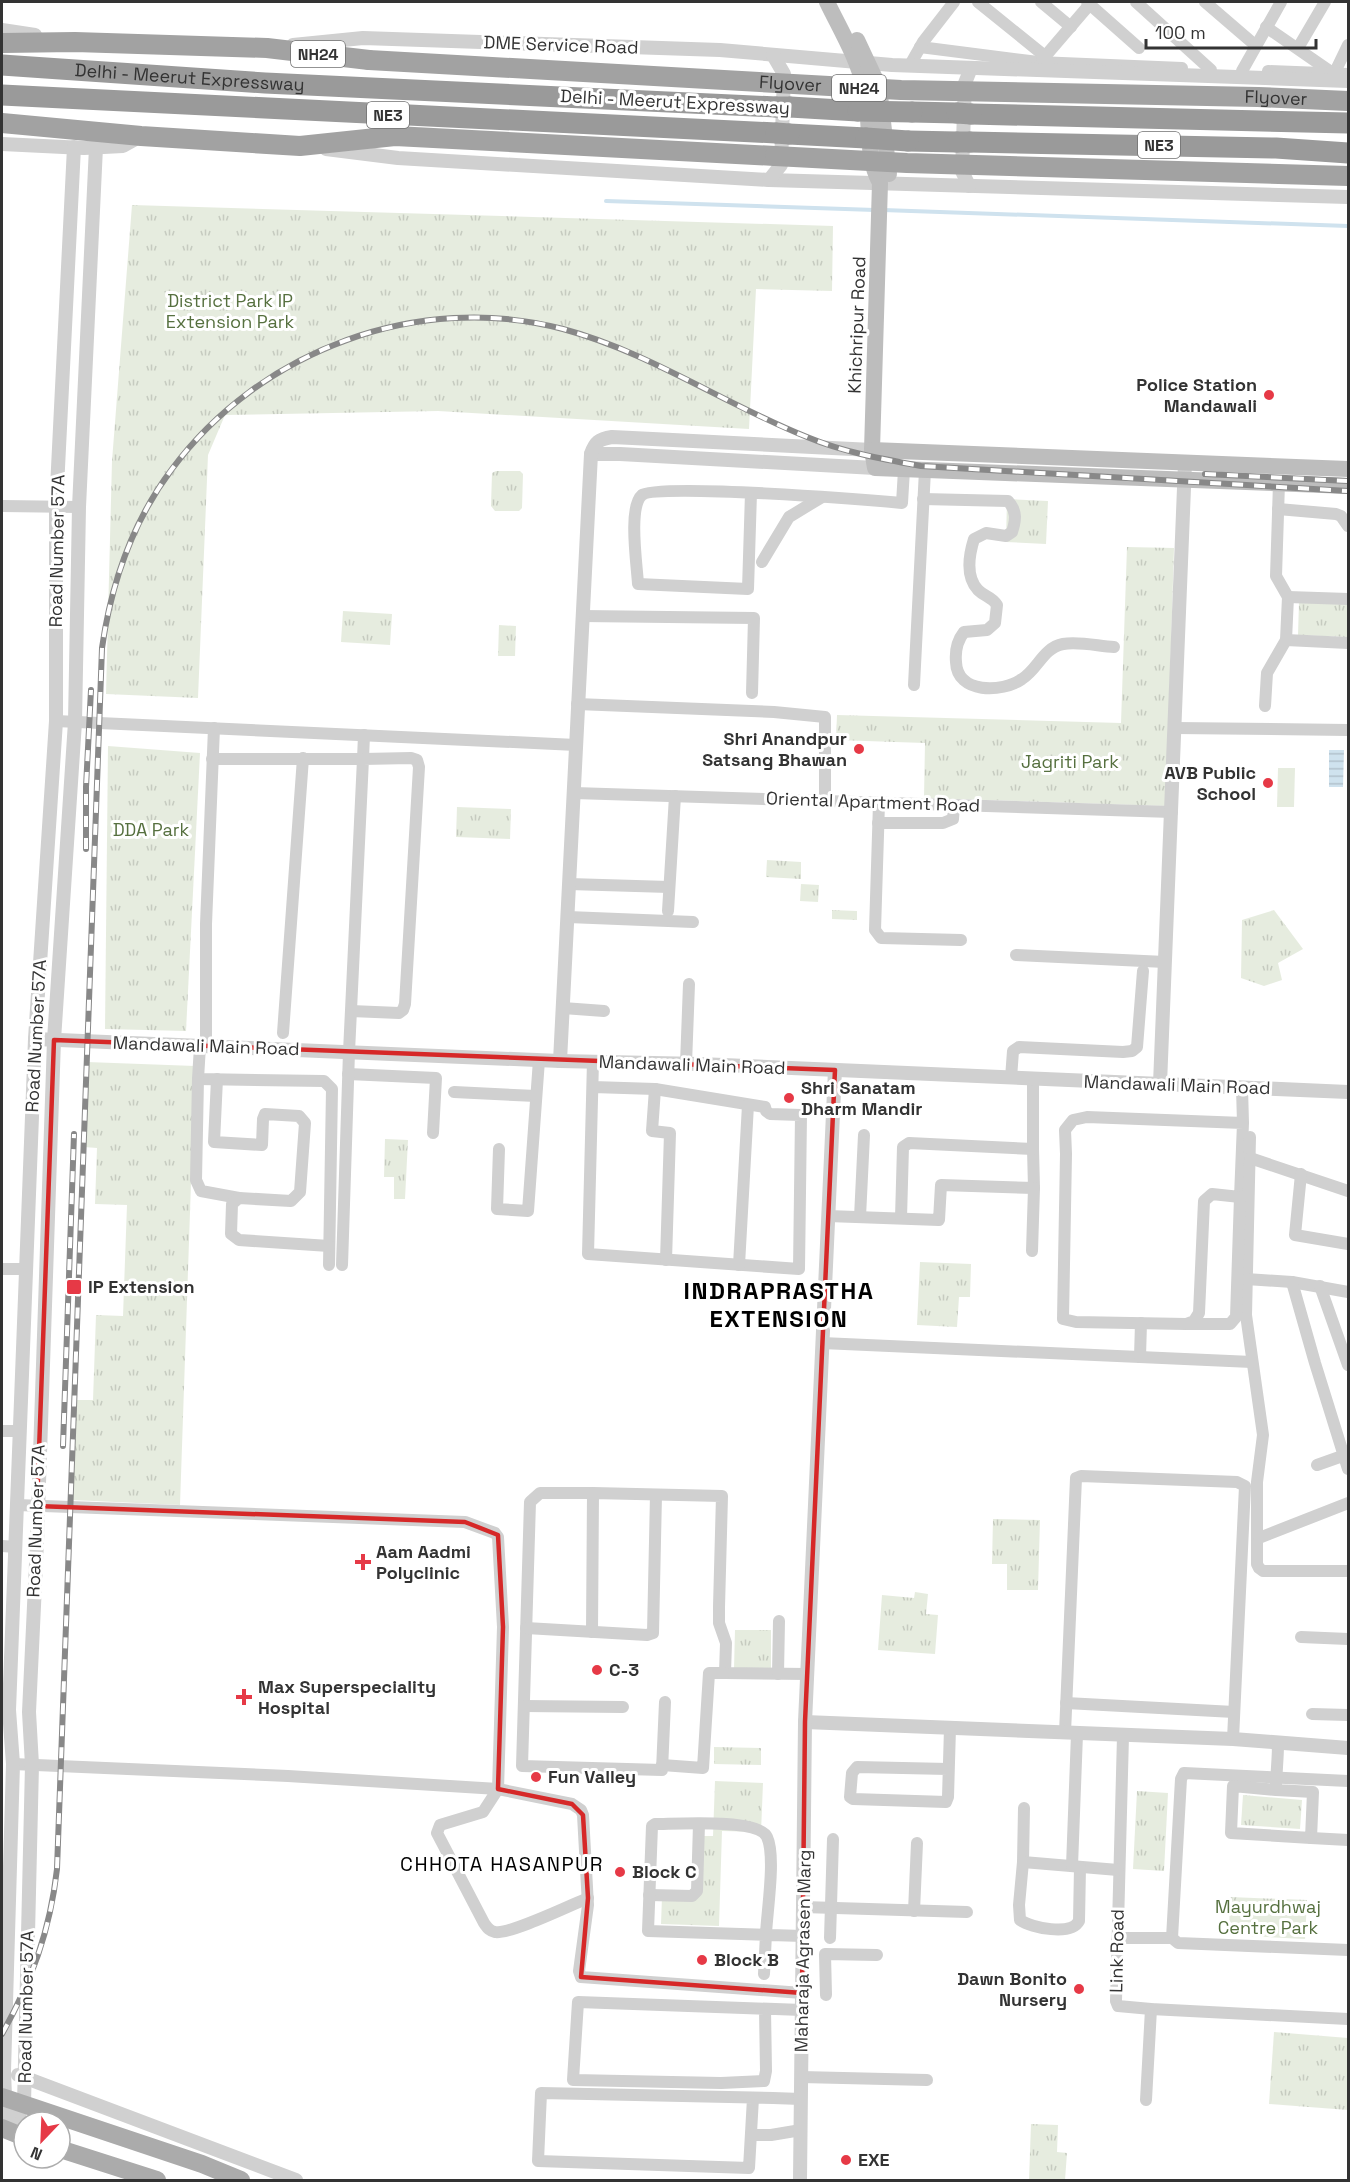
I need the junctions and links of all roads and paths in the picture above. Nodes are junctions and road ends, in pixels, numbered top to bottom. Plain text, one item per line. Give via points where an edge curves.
1 (827, 2) edge
2 (838, 2) edge
3 (954, 2) edge
4 (978, 2) edge
5 (1041, 2) edge
6 (1136, 2) edge
7 (1205, 2) edge
8 (1281, 2) edge
9 (1325, 2) edge
10 (1088, 3) edge
11 (1071, 27) junction
12 (1266, 27) junction
13 (2, 30) edge
14 (75, 42) junction
15 (2, 43) edge
16 (1255, 45) junction
17 (1348, 45) edge
18 (920, 47) junction
19 (267, 48) junction
20 (1139, 48) dead end
21 (1298, 48) junction
22 (773, 55) junction
23 (1042, 60) junction
24 (861, 63) junction
25 (2, 65) edge
26 (910, 65) junction
27 (971, 68) junction
28 (1211, 69) junction
29 (1242, 71) junction
30 (1334, 74) junction
31 (1348, 74) edge
32 (1348, 81) edge
33 (2, 95) edge
34 (1348, 101) edge
35 (2, 123) edge
36 (1348, 123) edge
37 (141, 136) junction
38 (2, 144) edge
39 (300, 146) junction
40 (74, 147) junction
41 (96, 147) junction
42 (1348, 153) edge
43 (1348, 176) edge
44 (769, 180) junction
45 (880, 183) junction
46 (969, 186) junction
47 (1348, 196) edge
48 (872, 450) junction
49 (591, 454) junction
50 (875, 468) junction
51 (904, 470) junction
52 (925, 470) junction
53 (1185, 471) junction
54 (1346, 482) edge
55 (1280, 483) junction
56 (751, 493) junction
57 (824, 496) junction
58 (923, 499) junction
59 (2, 506) edge
60 (56, 507) junction
61 (79, 507) junction
62 (1278, 508) junction
63 (1348, 526) edge
64 (762, 562) dead end
65 (1288, 597) junction
66 (1348, 598) edge
67 (582, 616) junction
68 (1286, 640) junction
69 (1348, 643) edge
70 (1114, 647) dead end
71 (914, 685) dead end
72 (752, 693) dead end
73 (577, 704) junction
74 (1265, 706) dead end
75 (56, 721) junction
76 (75, 722) junction
77 (214, 728) junction
78 (1175, 728) junction
79 (1348, 730) edge
80 (364, 735) junction
81 (576, 745) junction
82 (303, 758) junction
83 (212, 759) junction
84 (363, 759) junction
85 (574, 793) junction
86 (675, 796) junction
87 (825, 801) junction
88 (879, 803) junction
89 (954, 805) junction
90 (1172, 812) junction
91 (878, 823) junction
92 (569, 884) junction
93 (669, 888) junction
94 (668, 911) dead end
95 (568, 917) junction
96 (693, 922) dead end
97 (961, 940) dead end
98 (1016, 955) dead end
99 (1165, 962) junction
100 (1143, 971) dead end
101 (688, 984) dead end
102 (563, 1008) junction
103 (351, 1011) junction
104 (604, 1011) dead end
105 (283, 1033) dead end
106 (35, 1039) junction
107 (54, 1040) junction
108 (203, 1046) junction
109 (349, 1052) junction
110 (538, 1060) junction
111 (560, 1061) junction
112 (593, 1061) junction
113 (686, 1064) junction
114 (835, 1070) junction
115 (348, 1074) junction
116 (1011, 1078) junction
117 (198, 1079) junction
118 (217, 1079) junction
119 (1033, 1079) junction
120 (1160, 1084) junction
121 (593, 1087) junction
122 (1246, 1088) junction
123 (655, 1089) junction
124 (454, 1092) dead end
125 (1348, 1092) edge
126 (536, 1096) junction
127 (747, 1105) junction
128 (1243, 1123) junction
129 (433, 1133) dead end
130 (864, 1135) dead end
131 (499, 1149) dead end
132 (1033, 1149) junction
133 (1250, 1158) junction
134 (1301, 1174) junction
135 (1034, 1188) junction
136 (1348, 1191) edge
137 (1240, 1197) junction
138 (239, 1198) junction
139 (828, 1216) junction
140 (860, 1217) junction
141 (901, 1218) junction
142 (1348, 1244) edge
143 (329, 1246) junction
144 (1032, 1251) dead end
145 (666, 1260) junction
146 (739, 1265) junction
147 (2, 1269) edge
148 (26, 1269) junction
149 (1246, 1279) junction
150 (1292, 1282) junction
151 (1320, 1286) junction
152 (1348, 1292) edge
153 (1141, 1323) junction
154 (1186, 1324) junction
155 (822, 1343) junction
156 (1140, 1357) junction
157 (1252, 1362) junction
158 (1348, 1365) edge
159 (2, 1431) edge
160 (20, 1431) junction
161 (1346, 1455) edge
162 (1317, 1465) dead end
163 (1348, 1469) edge
164 (593, 1493) junction
165 (656, 1494) junction
166 (1348, 1503) edge
167 (17, 1505) junction
168 (37, 1506) junction
169 (1258, 1538) junction
170 (9, 1546) edge
171 (1348, 1571) edge
172 (779, 1621) dead end
173 (526, 1628) junction
174 (592, 1632) junction
175 (1301, 1637) dead end
176 (1348, 1639) edge
177 (6, 1672) edge
178 (725, 1673) junction
179 (778, 1674) junction
180 (807, 1674) junction
181 (665, 1701) dead end
182 (1066, 1702) junction
183 (524, 1706) junction
184 (623, 1707) dead end
185 (1234, 1712) junction
186 (1312, 1714) dead end
187 (1348, 1715) edge
188 (805, 1722) junction
189 (950, 1728) junction
190 (1071, 1734) junction
191 (1123, 1736) junction
192 (1233, 1739) junction
193 (1278, 1744) junction
194 (1348, 1748) edge
195 (13, 1764) junction
196 (32, 1765) junction
197 (662, 1765) junction
198 (948, 1769) junction
199 (1276, 1776) junction
200 (1348, 1781) edge
201 (498, 1789) junction
202 (1276, 1790) junction
203 (1024, 1808) dead end
204 (699, 1824) junction
205 (1311, 1838) junction
206 (833, 1839) dead end
207 (1348, 1840) edge
208 (6, 1842) edge
209 (917, 1843) dead end
210 (1023, 1862) junction
211 (1076, 1867) junction
212 (1118, 1870) junction
213 (649, 1895) junction
214 (588, 1898) junction
215 (803, 1907) junction
216 (831, 1908) junction
217 (914, 1911) junction
218 (967, 1912) dead end
219 (766, 1934) junction
220 (803, 1936) junction
221 (830, 1938) dead end
222 (1117, 1938) junction
223 (1172, 1938) junction
224 (1348, 1950) edge
225 (877, 1955) dead end
226 (803, 1963) junction
227 (825, 1964) junction
228 (764, 1974) dead end
229 (802, 1993) junction
230 (826, 1995) dead end
231 (765, 2008) junction
232 (1151, 2009) junction
233 (802, 2010) junction
234 (1348, 2019) edge
235 (3, 2070) edge
236 (25, 2077) junction
237 (801, 2077) junction
238 (927, 2080) dead end
239 (3, 2097) edge
240 (753, 2098) junction
241 (801, 2099) junction
242 (1146, 2100) dead end
243 (24, 2104) junction
244 (21, 2110) edge
245 (801, 2130) junction
246 (12, 2132) edge
247 (751, 2135) junction
248 (72, 2153) edge
249 (157, 2181) edge
250 (241, 2181) edge
251 (296, 2181) edge
252 (800, 2181) edge

1 - 24 main road, Khichripur Road
2 - 24 main road, Khichripur Road
3 - 18 street
4 - 23 street
5 - 11 street
6 - 28 street
7 - 16 street
8 - 12 street
9 - 21 street
10 - 11 street
10 - 20 street
11 - 23 street
12 - 16 street
12 - 21 street
13 - 14 street
14 - 15 highway, Flyover
14 - 19 highway, Flyover
16 - 29 street
17 - 30 street
18 - 23 street
18 - 26 street
19 - 22 street, DME Service Road via 363,38
19 - 34 highway, Flyover / NH24, bridge via 369,60 901,90
21 - 30 street
22 - 24 street, DME Service Road
22 - 44 street via 784,74 781,165
23 - 28 street
24 - 26 street, DME Service Road
24 - 45 main road, Khichripur Road via 872,169
25 - 36 highway, Delhi - Meerut Expressway / NE3, bridge via 265,83 858,111
26 - 27 street, DME Service Road
27 - 32 street, DME Service Road
27 - 46 street via 965,83 962,171
28 - 29 street
29 - 30 street
30 - 31 street
33 - 42 highway, Delhi - Meerut Expressway / NE3, bridge via 908,141 1276,148
35 - 37 highway
37 - 39 highway
37 - 41 street via 123,146
38 - 40 street
39 - 43 highway, bridge via 395,136 863,161
39 - 44 street via 398,158
40 - 41 street
40 - 60 street, Road Number 57A
41 - 61 street, Road Number 57A
44 - 45 street
45 - 46 street
45 - 48 main road, Khichripur Road
46 - 47 street
48 - 49 street via 612,437 597,441
48 - 50 main road, Khichripur Road
48 - 53 main road
49 - 50 street
49 - 67 street
50 - 51 main road
51 - 52 main road
51 - 57 street via 902,503
52 - 53 main road
52 - 58 street
53 - 54 main road
53 - 55 main road
53 - 78 street
54 - 55 main road
55 - 62 street
56 - 56 street via 673,490 647,491 640,496 634,510 638,584 748,589
56 - 57 street
57 - 64 street via 789,517
58 - 70 street via 1008,501 1014,508 1012,532 1006,536 986,533 974,539 969,555 970,576 979,591 997,605 994,622 987,630 964,632 958,640 956,670 966,684 1004,687 1020,681 1045,653 1064,644
58 - 71 street
59 - 60 street
60 - 61 street
60 - 75 street, Road Number 57A
61 - 76 street, Road Number 57A
62 - 63 street via 1336,514
62 - 65 street via 1276,576
65 - 66 street
65 - 68 street
67 - 72 street via 754,618
67 - 73 street
68 - 69 street
68 - 74 street via 1267,673
73 - 81 street
73 - 87 street via 825,717
75 - 76 street
75 - 106 street, Road Number 57A
76 - 77 street
76 - 107 street, Road Number 57A
77 - 80 street
77 - 83 street
78 - 79 street
78 - 90 street
80 - 81 street
80 - 84 street
81 - 85 street
82 - 83 street
82 - 84 street
82 - 105 street
83 - 108 street
84 - 103 street
84 - 103 street via 411,758 417,760 419,767 405,1004 399,1013
85 - 86 street, Oriental Apartment Road
85 - 92 street
86 - 87 street, Oriental Apartment Road
86 - 93 street
87 - 88 street, Oriental Apartment Road
88 - 89 street, Oriental Apartment Road
88 - 91 street
89 - 90 street, Oriental Apartment Road
89 - 91 street via 952,819 943,823
90 - 99 street
91 - 97 street via 875,930 881,938
92 - 93 street
92 - 95 street
93 - 94 street
95 - 96 street
95 - 102 street
98 - 99 street
99 - 120 street
100 - 116 street via 1137,1047 1123,1052 1019,1047 1013,1051
101 - 113 street
102 - 104 street
102 - 111 street
103 - 109 street
106 - 107 street, Mandawali Main Road
106 - 148 street, Road Number 57A
107 - 108 street, Mandawali Main Road
107 - 168 street, Road Number 57A
108 - 109 street, Mandawali Main Road
108 - 117 street
109 - 110 street, Mandawali Main Road
109 - 115 street
110 - 111 street, Mandawali Main Road
110 - 126 street
111 - 112 street, Mandawali Main Road
112 - 113 street, Mandawali Main Road
112 - 121 street
113 - 114 street, Mandawali Main Road
114 - 116 street, Mandawali Main Road
114 - 139 street, Maharaja Agrasen Marg
115 - 129 street via 436,1078
115 - 143 street via 335,1265
116 - 119 street, Mandawali Main Road
117 - 118 street
117 - 138 street via 196,1180 201,1191
118 - 138 street via 214,1142 262,1145 265,1114 299,1116 305,1123 300,1192 291,1201
118 - 143 street via 324,1081 332,1089
119 - 120 street, Mandawali Main Road
119 - 132 street
120 - 122 street, Mandawali Main Road
121 - 123 street
121 - 145 street via 588,1254
122 - 125 street, Mandawali Main Road
122 - 128 street
122 - 133 street
123 - 127 street
123 - 145 street via 652,1131 670,1132
124 - 126 street
126 - 131 street via 528,1211 497,1209
127 - 146 street
127 - 146 street via 765,1107 770,1114 801,1115 799,1269
128 - 137 street
128 - 153 street via 1087,1117 1072,1120 1065,1130 1063,1319
130 - 140 street
132 - 135 street
132 - 141 street via 909,1143 903,1147
133 - 134 street
133 - 149 street
134 - 136 street
134 - 142 street via 1295,1235
135 - 141 street via 941,1185 939,1220
135 - 144 street
137 - 154 street via 1212,1194 1204,1201 1198,1313 1194,1321
137 - 154 street via 1236,1317 1230,1324
138 - 143 street via 232,1204 231,1234 239,1240
139 - 140 street
139 - 155 street, Maharaja Agrasen Marg
140 - 141 street
145 - 146 street
147 - 148 street
148 - 160 street, Road Number 57A
149 - 150 street
149 - 157 street
150 - 151 street
150 - 161 street
151 - 152 street
151 - 158 street
153 - 154 street
153 - 156 street
155 - 156 street
155 - 180 street, Maharaja Agrasen Marg
156 - 157 street
157 - 169 street via 1263,1435 1257,1482
159 - 160 street
160 - 167 street, Road Number 57A
161 - 162 street
161 - 163 street
164 - 165 street
164 - 173 street via 540,1492 530,1502
164 - 174 street
165 - 174 street via 653,1633
165 - 178 street via 722,1496 719,1623 726,1643
166 - 169 street
167 - 168 street
167 - 170 street, Road Number 57A
168 - 196 street, Road Number 57A via 29,1713
168 - 201 street via 465,1522 495,1533 503,1627
169 - 171 street via 1257,1564 1263,1570
170 - 177 street, Road Number 57A
172 - 179 street
173 - 174 street
173 - 183 street
175 - 176 street
177 - 195 street, Road Number 57A
178 - 179 street
178 - 197 street via 709,1673 704,1768
179 - 180 street
180 - 188 street, Maharaja Agrasen Marg
181 - 197 street
182 - 185 street
182 - 185 street via 1076,1478 1238,1482 1245,1486
182 - 190 street
183 - 184 street
183 - 197 street via 522,1766 662,1770
185 - 192 street
186 - 187 street
188 - 189 street
188 - 215 street, Maharaja Agrasen Marg
189 - 190 street
189 - 198 street
190 - 191 street
190 - 211 street
191 - 192 street
191 - 212 street, Link Road
192 - 193 street
193 - 194 street
193 - 199 street
195 - 196 street
195 - 208 street, Road Number 57A
196 - 201 street
196 - 236 street, Road Number 57A
198 - 198 street via 946,1802 853,1799 849,1795 852,1773 858,1767
199 - 200 street
199 - 202 street
199 - 223 street via 1184,1773
201 - 214 street via 572,1804 581,1810
201 - 214 street via 483,1812 440,1825 437,1833 488,1929 511,1929
202 - 205 street via 1313,1792
202 - 205 street via 1233,1786 1231,1833
203 - 210 street
204 - 213 street via 652,1826
204 - 213 street via 695,1894
204 - 219 street via 730,1823 762,1830 767,1836 771,1858
205 - 207 street
206 - 216 street
208 - 235 street, Road Number 57A
209 - 217 street
210 - 211 street
210 - 211 street via 1020,1920 1048,1929 1077,1926
211 - 212 street
212 - 222 street, Link Road
213 - 219 street via 648,1931
214 - 229 street via 581,1977
215 - 216 street
215 - 220 street, Maharaja Agrasen Marg
216 - 217 street
216 - 221 street
217 - 218 street
219 - 220 street
219 - 228 street
220 - 226 street, Maharaja Agrasen Marg
222 - 223 street
222 - 232 street, Link Road via 1117,2004
223 - 224 street via 1178,1943
225 - 227 street via 825,1954
226 - 227 street
226 - 229 street, Maharaja Agrasen Marg
227 - 230 street
229 - 233 street, Maharaja Agrasen Marg
231 - 231 street via 764,2082 573,2080 578,2002
231 - 233 street
232 - 234 street, Link Road
232 - 242 street
233 - 237 street, Maharaja Agrasen Marg
235 - 236 street
235 - 239 street, Road Number 57A
236 - 243 street, Road Number 57A
236 - 251 street
237 - 238 street
237 - 241 street, Maharaja Agrasen Marg
239 - 243 main road
239 - 246 street, Road Number 57A
240 - 241 street
240 - 247 street
240 - 247 street via 541,2093 538,2162 749,2168
241 - 245 street, Maharaja Agrasen Marg
243 - 244 street, Road Number 57A
243 - 250 main road
245 - 247 street
245 - 252 street, Maharaja Agrasen Marg
248 - 249 main road

